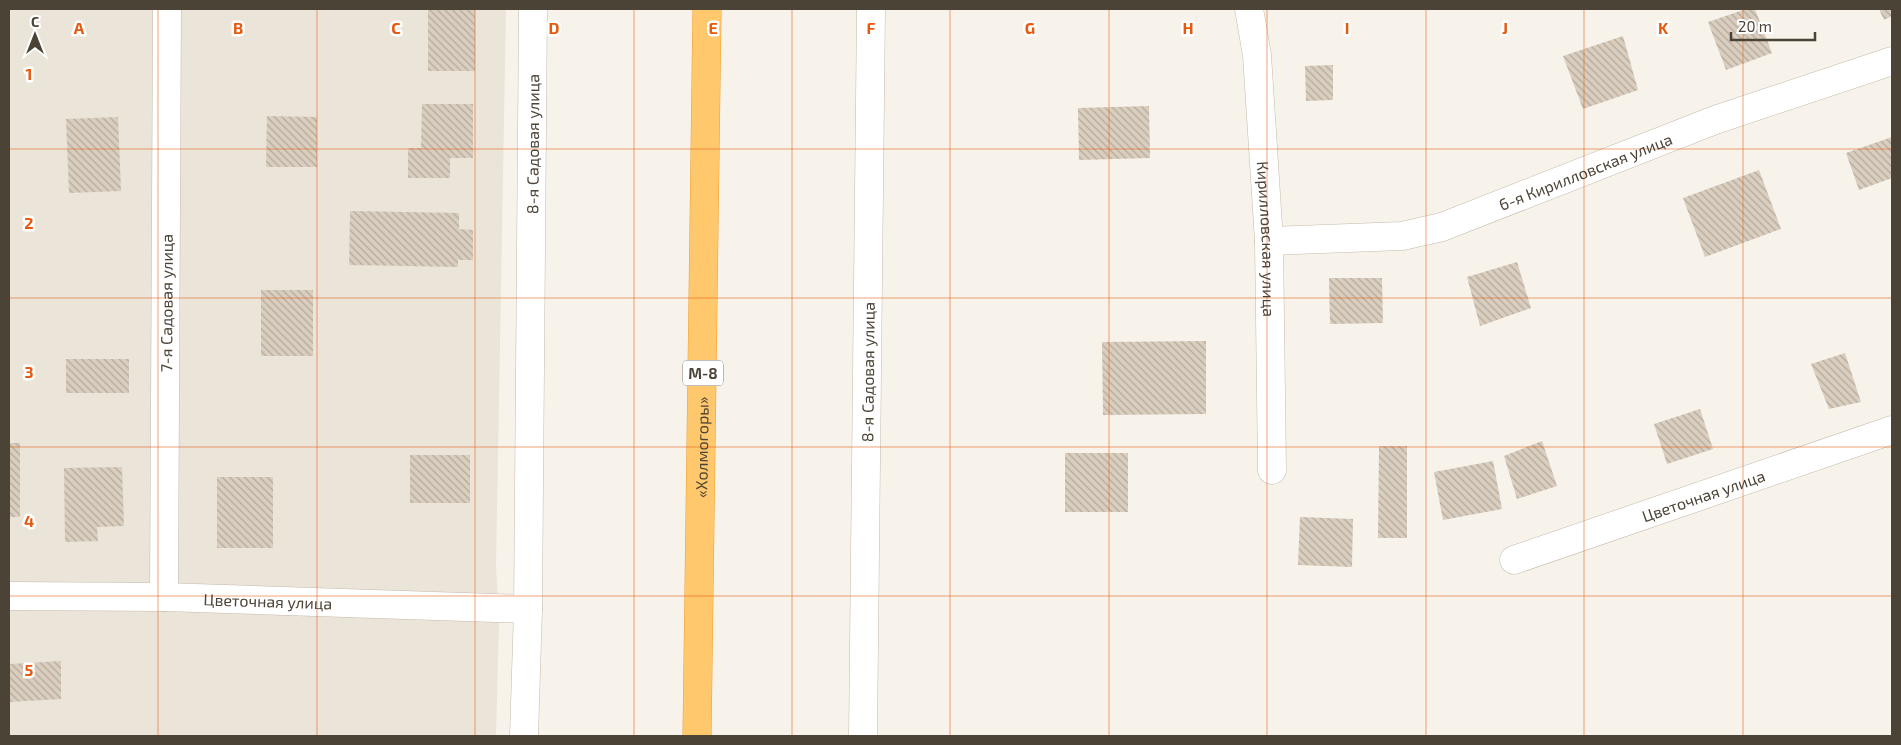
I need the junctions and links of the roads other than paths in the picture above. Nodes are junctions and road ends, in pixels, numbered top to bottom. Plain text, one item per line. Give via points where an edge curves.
1 (167, 9) edge
2 (533, 9) edge
3 (707, 9) edge
4 (871, 9) edge
5 (1249, 9) edge
6 (1892, 61) edge
7 (1269, 241) junction
8 (1892, 430) edge
9 (1272, 470) dead end
10 (1514, 560) dead end
11 (9, 596) edge
12 (164, 597) junction
13 (528, 609) junction
14 (524, 736) edge
15 (697, 736) edge
16 (863, 736) edge

1 - 12 street, 7-я Садовая улица
2 - 13 street, 8-я Садовая улица
3 - 15 highway, «Холмогоры» / М-8
4 - 16 street, 8-я Садовая улица
5 - 7 street, Кирилловская улица via 1257,54
6 - 7 street, 6-я Кирилловская улица via 1715,120 1442,227 1402,236
7 - 9 street, Кирилловская улица
8 - 10 street, Цветочная улица
11 - 12 street, Цветочная улица
12 - 13 street, Цветочная улица
13 - 14 street, 8-я Садовая улица

